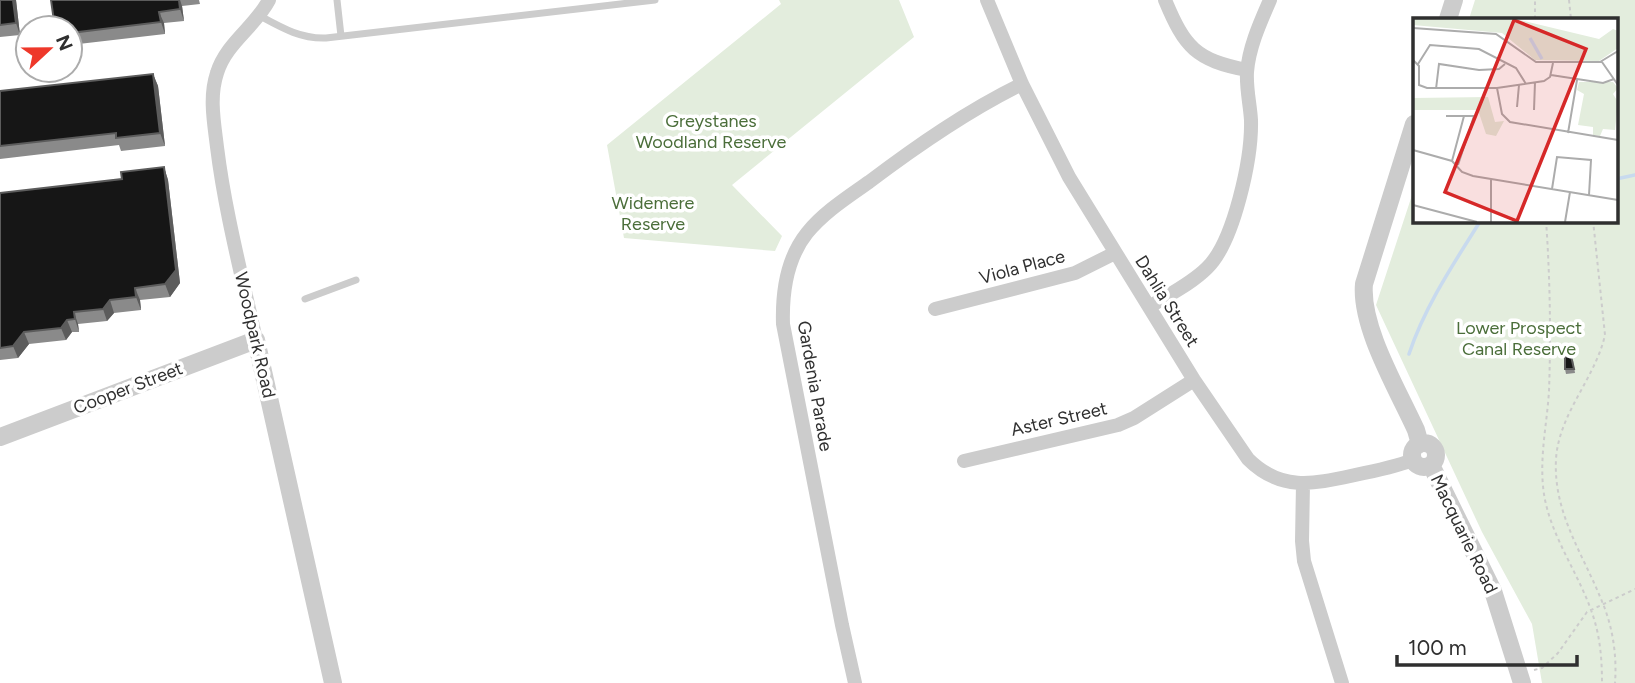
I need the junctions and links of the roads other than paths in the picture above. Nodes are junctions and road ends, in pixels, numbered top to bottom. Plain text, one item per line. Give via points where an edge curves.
1 (269, 0) edge
2 (337, 0) edge
3 (573, 0) edge
4 (655, 0) edge
5 (987, 0) edge
6 (1165, 0) edge
7 (1270, 0) edge
8 (1454, 0) edge
9 (574, 9) junction
10 (260, 16) junction
11 (1448, 18) edge
12 (341, 36) junction
13 (1247, 70) junction
14 (1022, 84) junction
15 (1413, 130) edge
16 (1115, 253) junction
17 (356, 280) dead end
18 (305, 299) dead end
19 (1149, 307) junction
20 (935, 309) dead end
21 (256, 340) junction
22 (1194, 380) junction
23 (0, 437) edge
24 (1422, 456) junction
25 (964, 461) dead end
26 (1303, 484) junction
27 (1521, 679) edge
28 (333, 683) edge
29 (855, 683) edge
30 (1342, 683) edge

1 - 10 street, Woodpark Road
2 - 12 lane
3 - 9 lane
4 - 9 lane
5 - 14 street, Dahlia Street
6 - 13 street via 1195,52
7 - 13 street via 1255,34
8 - 11 street
9 - 12 lane
10 - 12 lane via 306,37
10 - 21 street, Woodpark Road via 221,62 212,101 224,199
13 - 19 street via 1249,149 1231,226 1207,268
14 - 16 street, Dahlia Street via 1069,177
14 - 29 street, Gardenia Parade via 960,117 827,213 807,234 786,281 783,324
15 - 24 street, Macquarie Road via 1364,284 1363,303 1416,430
16 - 19 street, Dahlia Street
16 - 20 street, Viola Place via 1075,274
17 - 18 lane
19 - 22 street, Dahlia Street
21 - 23 street, Cooper Street
21 - 28 street, Woodpark Road
22 - 25 street, Aster Street via 1118,425
22 - 26 street, Dahlia Street via 1253,464 1276,478
24 - 26 street, Dahlia Street
24 - 27 street, Macquarie Road via 1493,591
26 - 30 street via 1304,561

